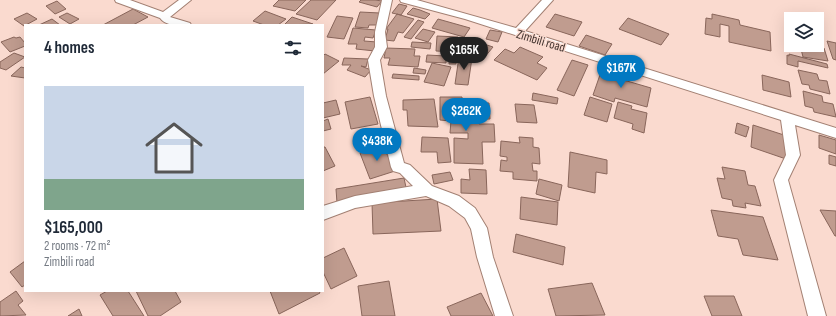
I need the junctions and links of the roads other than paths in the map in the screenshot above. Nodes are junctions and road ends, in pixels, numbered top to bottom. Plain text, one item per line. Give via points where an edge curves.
1 (120, 0) edge
2 (186, 0) edge
3 (387, 0) edge
4 (405, 0) edge
5 (548, 0) edge
6 (164, 16) junction
7 (183, 24) edge
8 (518, 32) junction
9 (787, 117) junction
10 (836, 133) edge
11 (427, 190) junction
12 (324, 213) edge
13 (504, 316) edge
14 (817, 316) edge

1 - 6 street
2 - 6 street
3 - 11 street via 380,32 381,47 374,60 380,96 398,167
4 - 8 street, Zimbili road
5 - 8 street
6 - 7 street
8 - 9 street, Zimbili road
9 - 10 street, Zimbili road
9 - 14 street via 793,155 781,180
11 - 12 street via 355,202
11 - 13 street via 454,201 470,213 479,228 485,257

